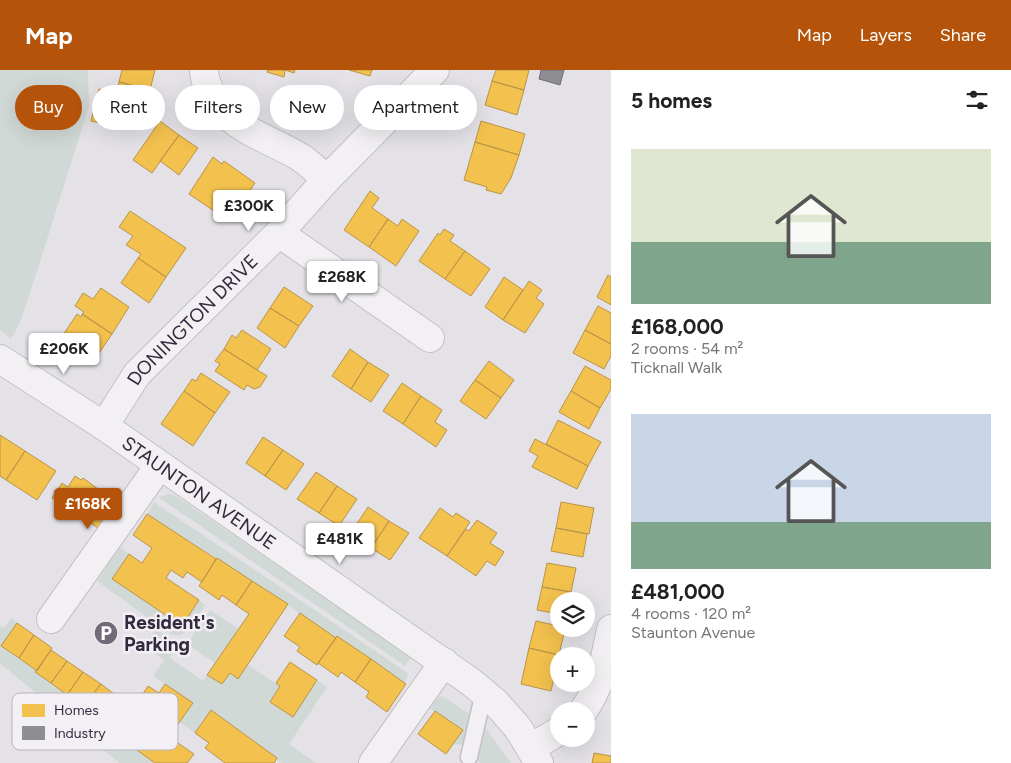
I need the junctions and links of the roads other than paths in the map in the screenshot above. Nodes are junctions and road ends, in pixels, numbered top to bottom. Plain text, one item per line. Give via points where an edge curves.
1 (204, 70) edge
2 (435, 70) edge
3 (327, 180) junction
4 (279, 233) junction
5 (430, 338) dead end
6 (0, 358) edge
7 (104, 426) junction
8 (159, 466) junction
9 (51, 619) dead end
10 (611, 629) edge
11 (444, 662) junction
12 (484, 692) junction
13 (590, 702) edge
14 (550, 740) edge
15 (535, 755) edge
16 (469, 757) dead end
17 (373, 763) edge

1 - 3 street via 204,78 214,99 226,115 301,158
2 - 3 street, DONINGTON DRIVE
3 - 4 street, DONINGTON DRIVE
4 - 5 street
4 - 7 street, DONINGTON DRIVE via 137,374
6 - 7 street, STAUNTON AVENUE
7 - 8 street, STAUNTON AVENUE
8 - 9 street
8 - 11 street, STAUNTON AVENUE
10 - 13 street via 600,680
11 - 12 street, STAUNTON AVENUE
11 - 17 street
12 - 15 street, STAUNTON AVENUE via 518,728
12 - 16 lane
14 - 15 street

